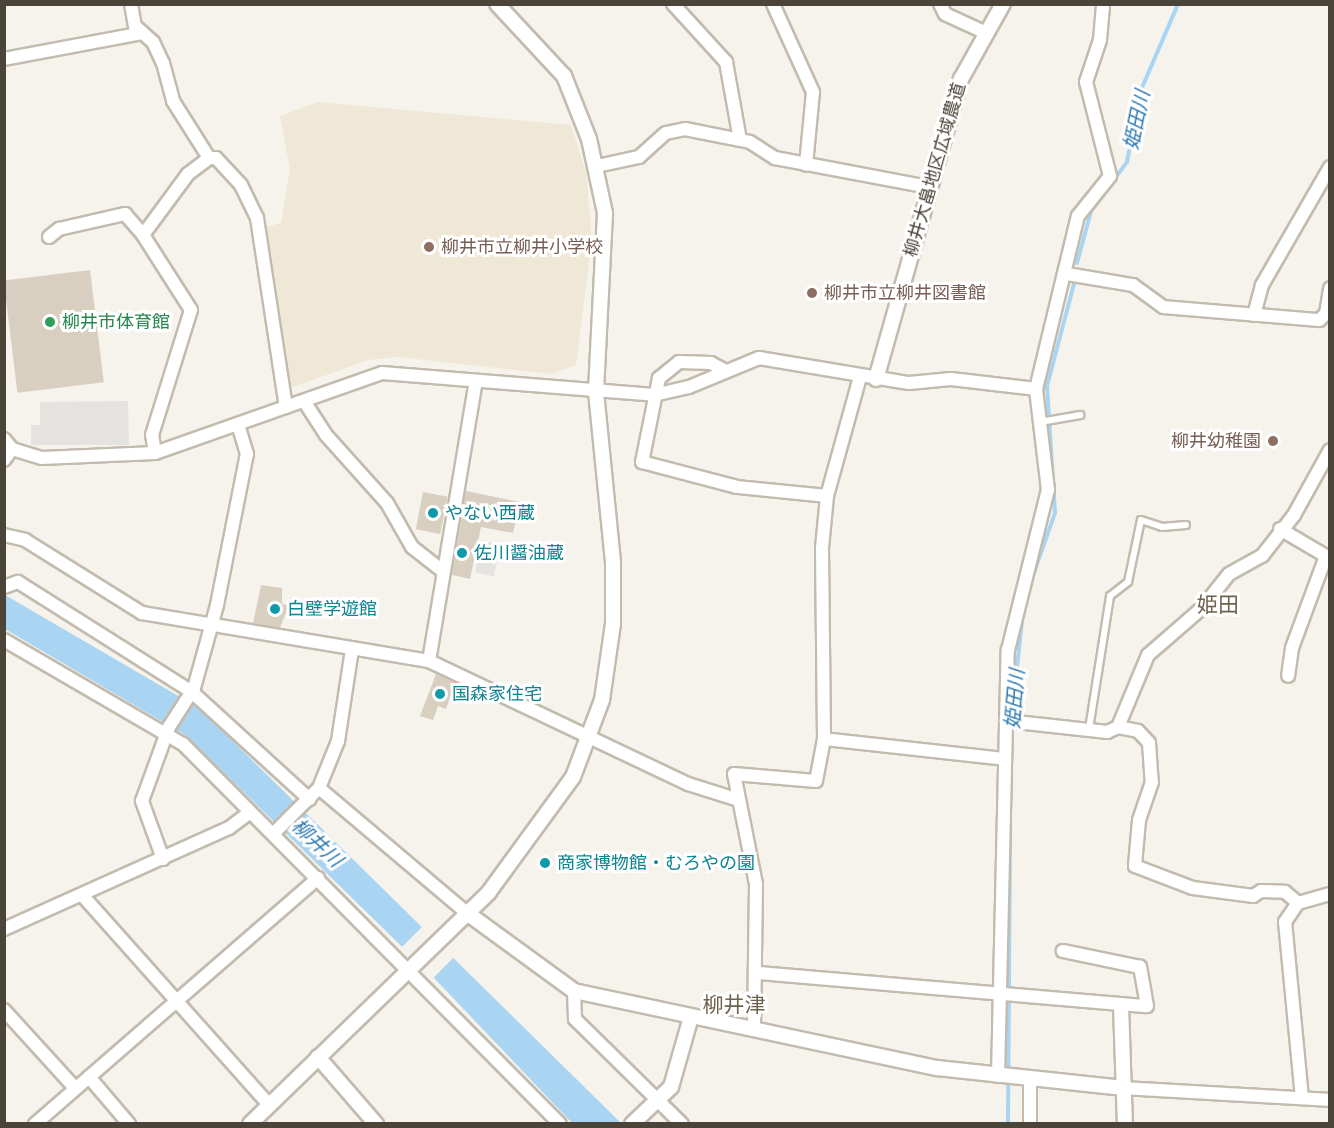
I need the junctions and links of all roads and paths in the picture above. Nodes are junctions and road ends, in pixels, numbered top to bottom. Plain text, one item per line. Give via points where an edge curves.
1 (131, 4) edge
2 (497, 4) edge
3 (673, 4) edge
4 (773, 4) edge
5 (940, 4) edge
6 (1003, 4) edge
7 (1103, 4) edge
8 (984, 32) junction
9 (142, 33) junction
10 (4, 59) edge
11 (740, 140) junction
12 (209, 158) junction
13 (806, 165) junction
14 (597, 166) junction
15 (1329, 167) edge
16 (929, 187) junction
17 (142, 235) junction
18 (50, 237) dead end
19 (1066, 274) junction
20 (1329, 288) edge
21 (1254, 315) junction
22 (724, 370) junction
23 (860, 377) junction
24 (876, 379) junction
25 (476, 381) junction
26 (1036, 389) junction
27 (596, 391) junction
28 (654, 395) junction
29 (304, 401) junction
30 (286, 407) junction
31 (1080, 415) dead end
32 (1040, 422) junction
33 (238, 425) junction
34 (7, 449) edge
35 (1329, 450) edge
36 (155, 453) junction
37 (827, 496) junction
38 (1186, 525) dead end
39 (1280, 529) junction
40 (4, 535) edge
41 (440, 569) junction
42 (4, 587) edge
43 (210, 627) junction
44 (4, 640) edge
45 (352, 649) junction
46 (429, 661) junction
47 (1288, 676) dead end
48 (191, 694) junction
49 (1007, 721) junction
50 (1118, 727) junction
51 (1089, 729) junction
52 (168, 730) junction
53 (593, 735) junction
54 (824, 738) junction
55 (1005, 759) junction
56 (319, 788) junction
57 (736, 799) junction
58 (305, 803) junction
59 (250, 812) junction
60 (275, 833) junction
61 (163, 859) junction
62 (318, 878) junction
63 (1329, 894) edge
64 (83, 896) junction
65 (1298, 903) junction
66 (467, 913) junction
67 (4, 929) edge
68 (1063, 951) dead end
69 (411, 966) junction
70 (759, 973) junction
71 (574, 991) junction
72 (1002, 996) junction
73 (177, 1003) junction
74 (1121, 1005) junction
75 (5, 1011) edge
76 (691, 1017) junction
77 (754, 1028) junction
78 (318, 1057) junction
79 (89, 1077) junction
80 (1004, 1077) junction
81 (1030, 1079) junction
82 (75, 1088) junction
83 (1124, 1088) junction
84 (1302, 1098) junction
85 (1329, 1100) edge
86 (659, 1101) junction
87 (269, 1105) junction
88 (636, 1119) edge
89 (35, 1124) edge
90 (129, 1124) edge
91 (250, 1124) edge
92 (376, 1124) edge
93 (560, 1124) edge
94 (682, 1124) edge
95 (1030, 1124) edge
96 (1125, 1124) edge

1 - 9 street
2 - 14 street via 564,76
3 - 11 street via 726,62
4 - 13 street via 813,92
5 - 8 street via 945,14
6 - 8 street, 柳井大畠地区広域農道
7 - 19 street via 1100,40 1086,82 1110,176 1078,216
8 - 16 street, 柳井大畠地区広域農道 via 961,79
9 - 10 street
9 - 12 street via 164,63 173,101
11 - 13 street via 775,159
11 - 14 street via 677,129 639,157
12 - 17 street via 188,174
12 - 30 street via 216,158 242,185 258,218
13 - 16 street
14 - 27 street via 607,256
15 - 21 street via 1262,285
16 - 24 street, 柳井大畠地区広域農道
17 - 18 street via 125,214 59,229
17 - 36 street via 191,310 152,435
19 - 21 street via 1133,285 1163,307
19 - 26 street
20 - 21 street via 1326,314 1319,320
22 - 23 street via 759,358
22 - 28 street via 689,387
22 - 28 street via 711,363 680,362 660,378
23 - 24 street
23 - 37 street
24 - 26 street via 909,383 951,379
25 - 27 street
25 - 29 street via 382,373
25 - 41 street
26 - 32 street
27 - 28 street
27 - 53 street via 613,583 608,667
28 - 37 street via 640,456 648,466 737,487
29 - 30 street
29 - 41 street via 326,435 387,503 412,547
30 - 33 street
31 - 32 lane
32 - 49 street via 1048,490 1013,616
33 - 36 street
33 - 43 street via 247,454
34 - 36 street via 42,458
35 - 39 street via 1294,515
37 - 54 street via 822,548
38 - 51 lane via 1162,527 1141,520 1128,582 1110,596
39 - 47 street via 1326,556 1292,648
39 - 50 street via 1262,556 1229,574 1202,608 1148,654
40 - 43 street via 25,540 142,613
41 - 46 street
42 - 48 street via 18,582
43 - 45 street
43 - 48 street
44 - 52 street
45 - 46 street
45 - 56 street via 338,741
46 - 53 street
48 - 52 street
48 - 58 street
49 - 51 street
49 - 55 street
50 - 51 street
50 - 65 street via 1138,731 1149,743 1152,782 1139,820 1135,866 1193,888 1253,896 1261,891 1285,892
52 - 59 street
52 - 61 street via 142,801
53 - 57 street via 688,784
53 - 66 street via 546,819
54 - 55 street
54 - 57 street via 816,781 734,774
55 - 72 street
56 - 58 street
56 - 66 street
57 - 70 street via 754,865
58 - 60 street
59 - 60 street
59 - 61 street via 229,828
60 - 62 street
61 - 64 street
62 - 69 street
62 - 73 street
63 - 65 street
64 - 67 street
64 - 73 street
65 - 84 street via 1286,917 1285,940
66 - 69 street
66 - 71 street
68 - 74 street via 1140,967 1147,1006
69 - 78 street
69 - 93 street
70 - 72 street
70 - 77 street
71 - 76 street
71 - 86 street via 575,1019
72 - 74 street
72 - 80 street
73 - 79 street
73 - 87 street
74 - 83 street
75 - 82 street
76 - 77 street
76 - 86 street via 679,1069
77 - 80 street
78 - 87 street
78 - 92 street
79 - 82 street
79 - 90 street
80 - 81 street
81 - 83 street
81 - 95 street
82 - 89 street
83 - 84 street
83 - 96 street
84 - 85 street
86 - 88 street
86 - 94 street
87 - 91 street

